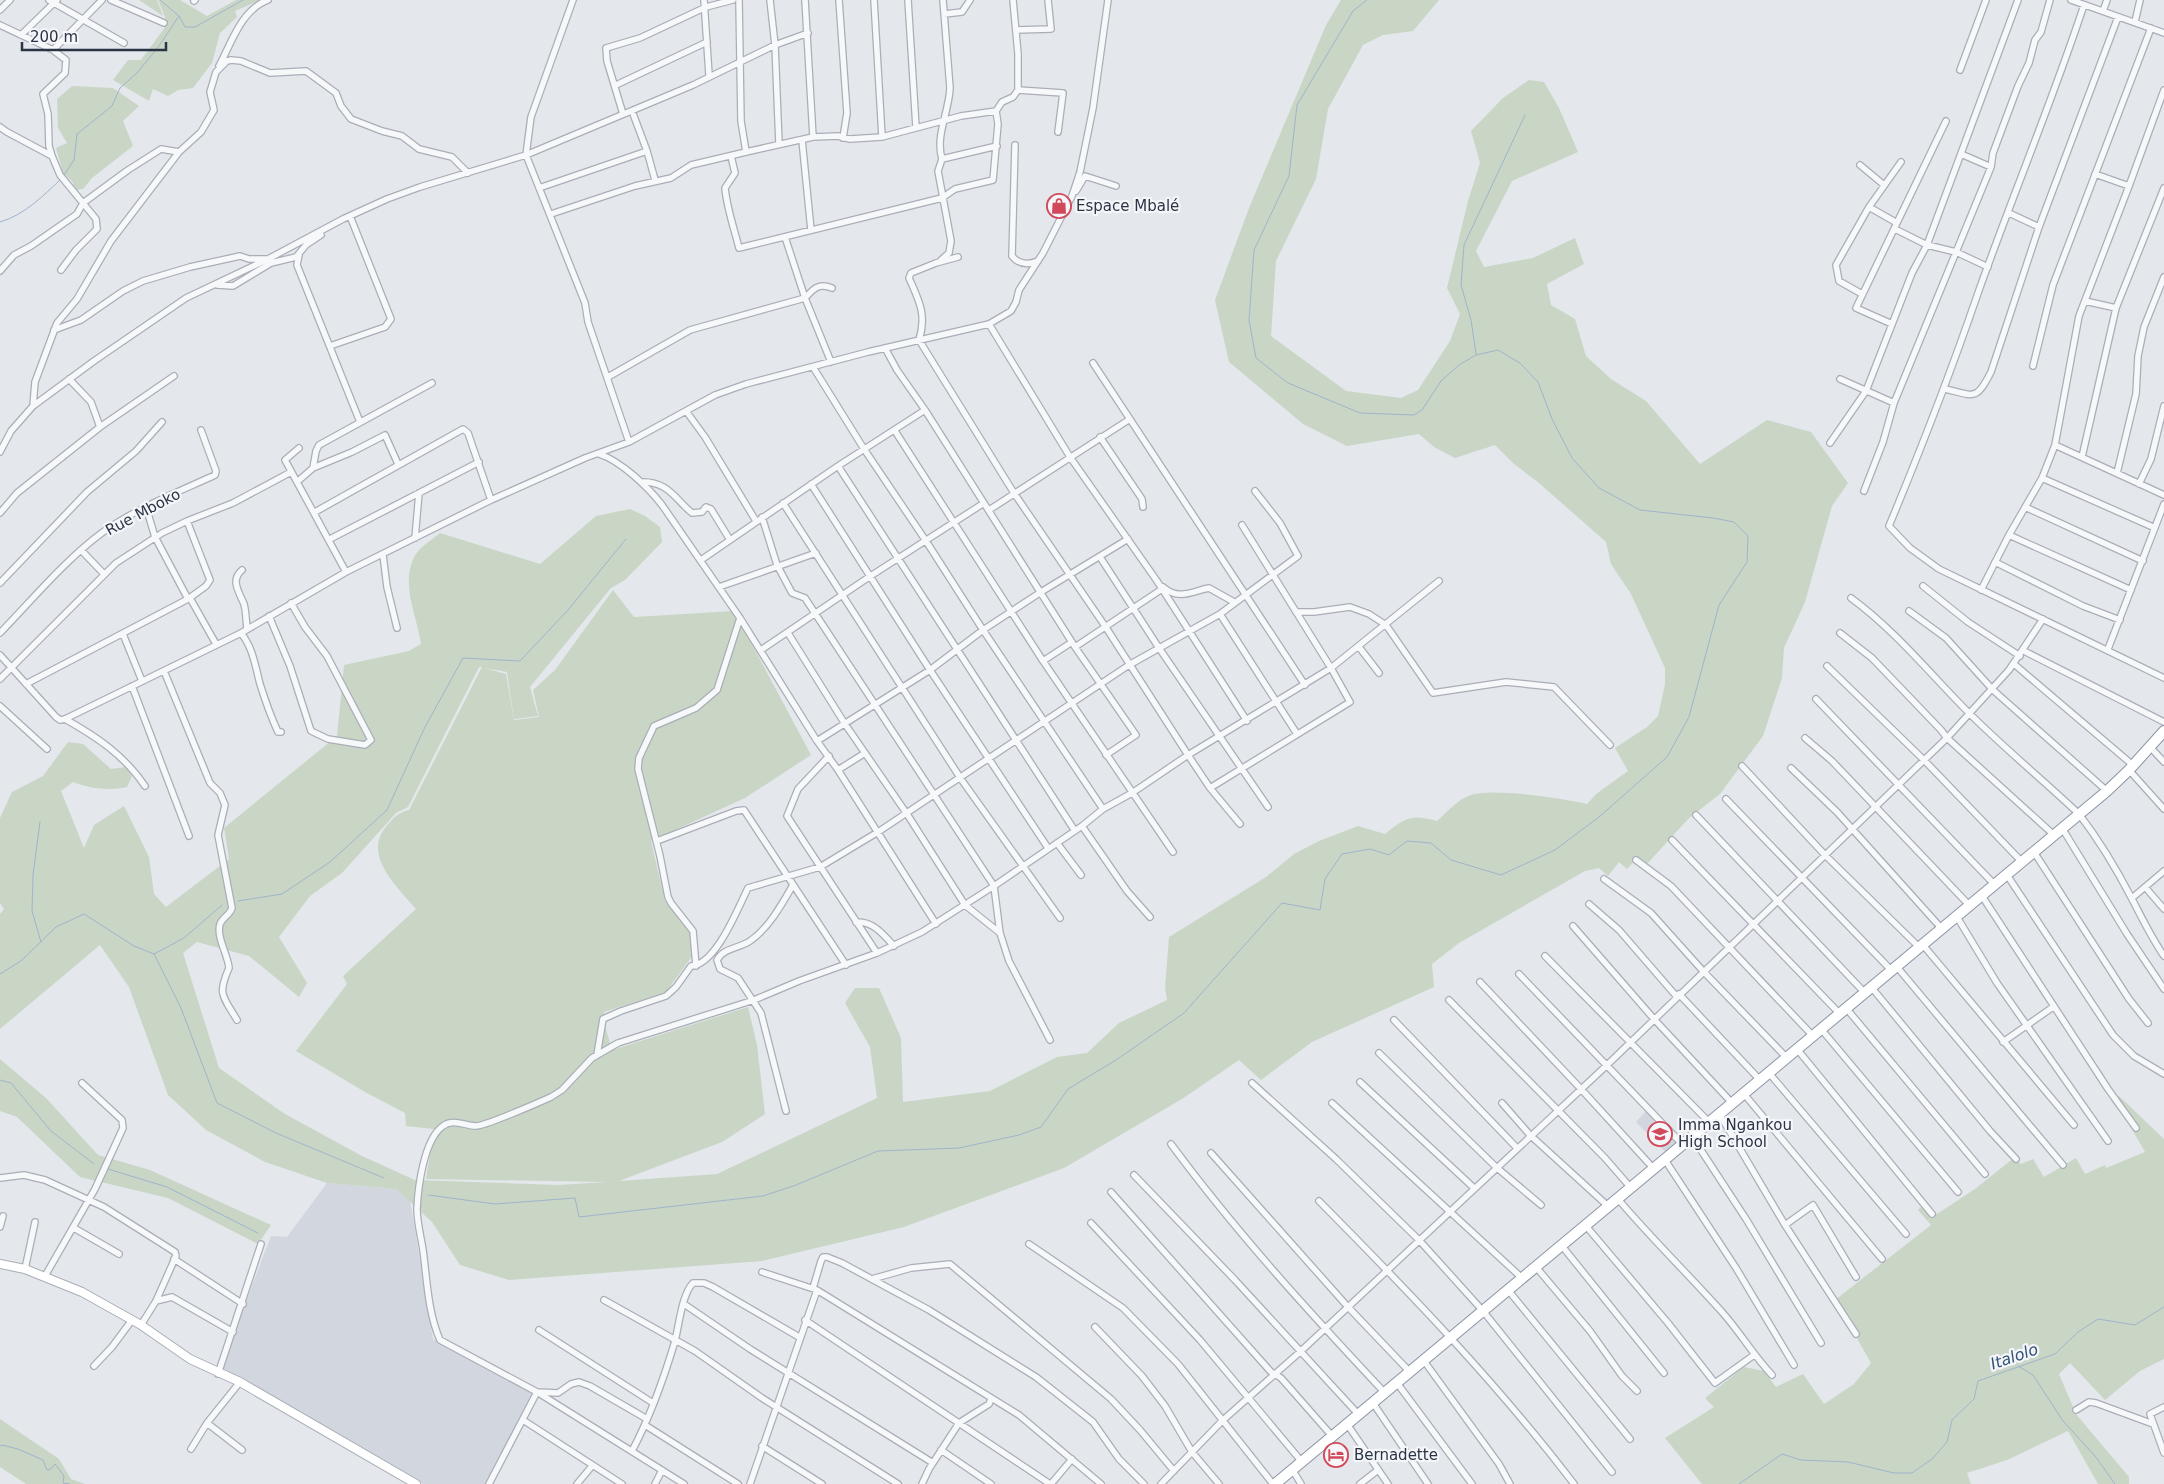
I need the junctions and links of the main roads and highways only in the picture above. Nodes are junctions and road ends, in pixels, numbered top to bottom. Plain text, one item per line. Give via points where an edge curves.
1 (2164, 731) edge
2 (1274, 1484) edge

1 - 2 highway via 2107,791

